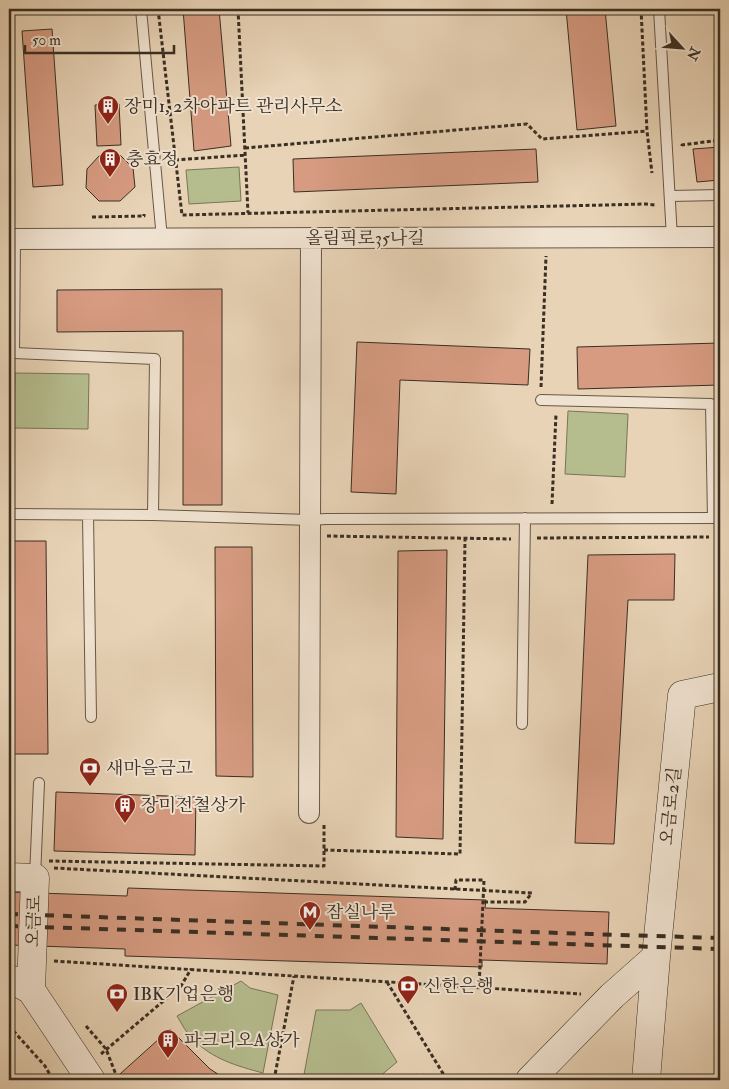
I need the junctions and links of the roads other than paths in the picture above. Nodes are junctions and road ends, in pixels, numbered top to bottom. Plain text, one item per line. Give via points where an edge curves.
1 (141, 9) edge
2 (659, 9) edge
3 (720, 194) edge
4 (670, 196) junction
5 (311, 238) junction
6 (672, 238) junction
7 (720, 238) edge
8 (12, 239) edge
9 (162, 239) junction
10 (541, 400) road end
11 (9, 514) edge
12 (88, 515) junction
13 (153, 515) junction
14 (525, 518) junction
15 (717, 518) edge
16 (310, 520) junction
17 (720, 687) edge
18 (91, 717) dead end
19 (522, 724) dead end
20 (39, 783) dead end
21 (309, 813) dead end
22 (34, 871) edge
23 (656, 957) junction
24 (20, 985) edge
25 (87, 1074) edge
26 (530, 1080) edge
27 (646, 1080) edge

1 - 9 lane
2 - 4 lane
3 - 4 lane
4 - 6 lane
5 - 6 street, 올림픽로35나길
5 - 9 street, 올림픽로35나길
5 - 16 street
6 - 7 street, 올림픽로35나길
8 - 9 street, 올림픽로35나길
8 - 13 lane via 14,353 155,359
10 - 15 lane via 711,404
11 - 12 lane
12 - 13 lane
12 - 18 lane
13 - 16 lane
14 - 15 lane
14 - 16 lane
14 - 19 lane
16 - 21 street
17 - 23 main road, 오금로2길 via 682,694
20 - 22 lane
22 - 24 main road, 오금로
23 - 26 main road via 612,996
23 - 27 main road
24 - 25 main road, 오금로

